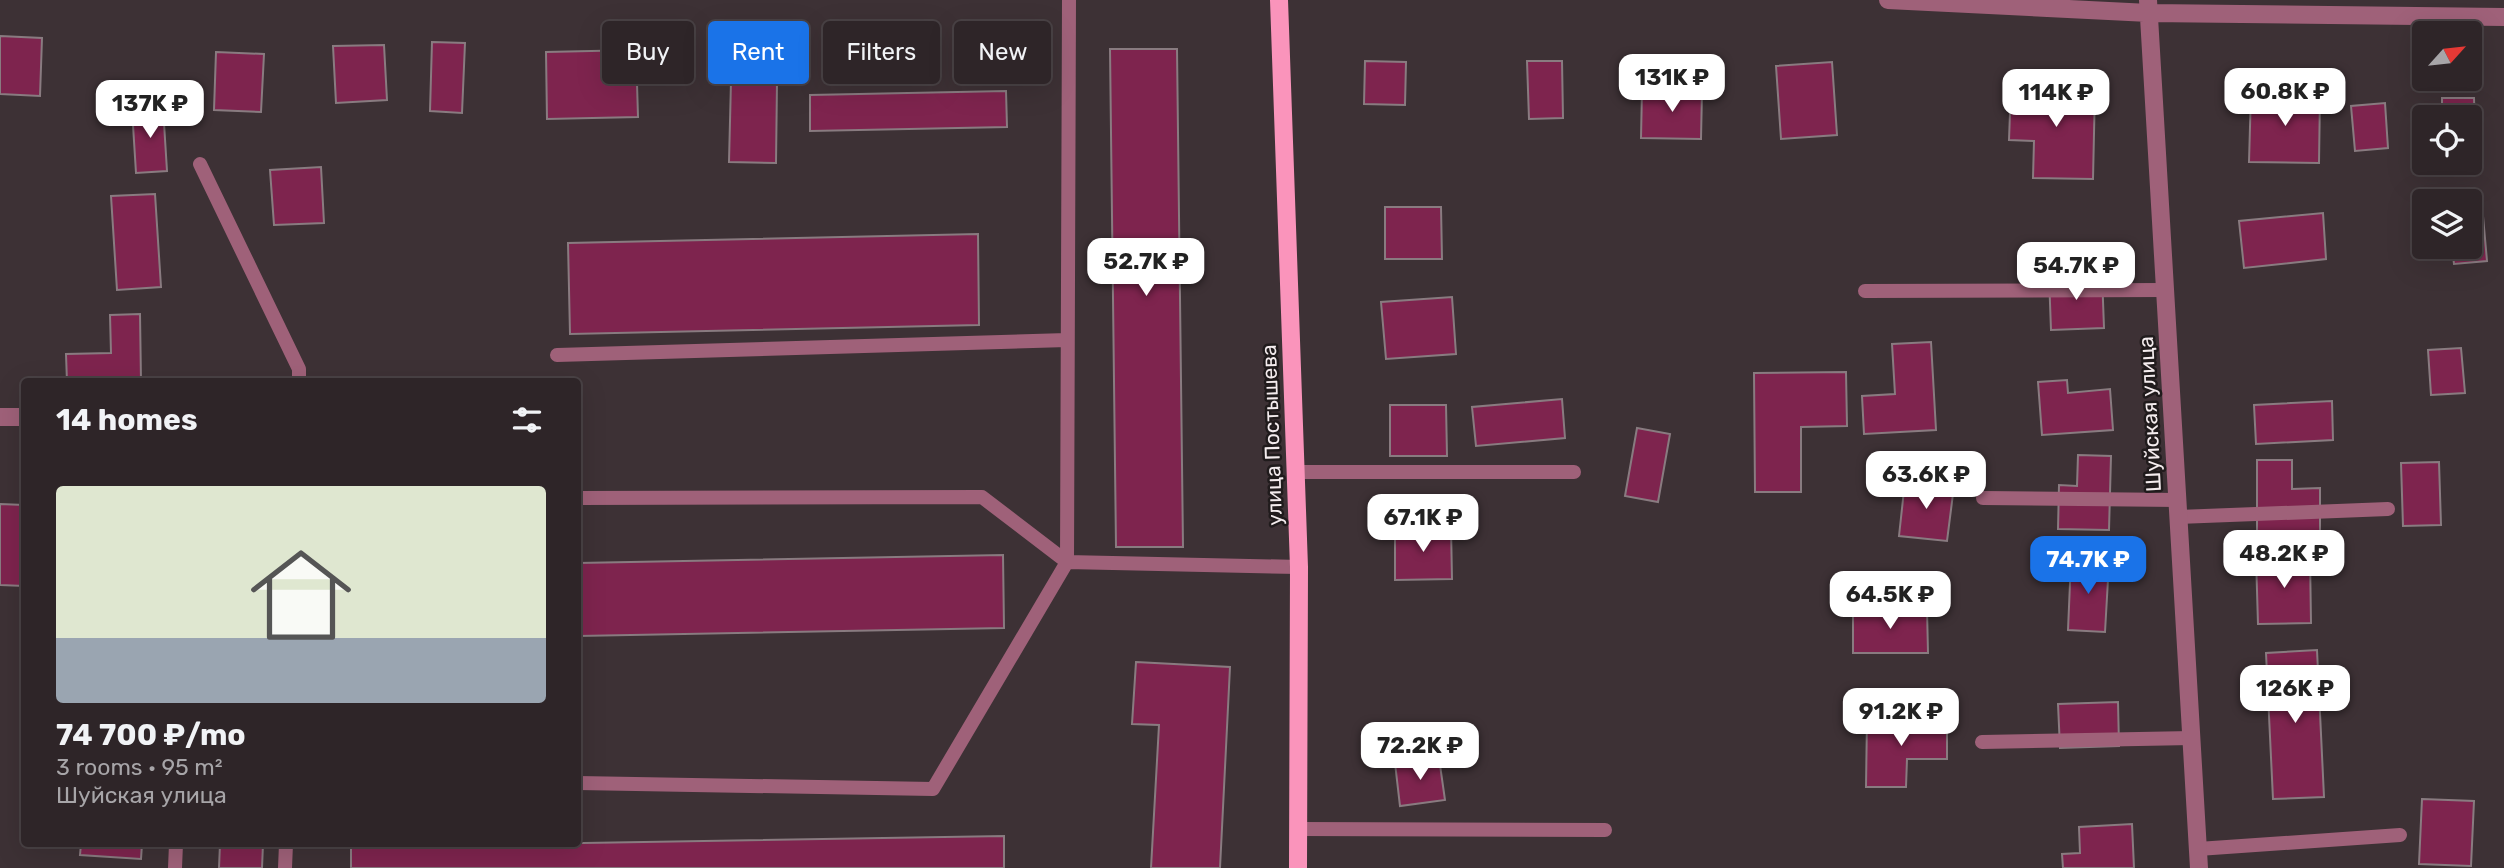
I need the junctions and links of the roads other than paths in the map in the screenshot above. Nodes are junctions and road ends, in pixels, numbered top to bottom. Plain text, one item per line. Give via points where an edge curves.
1 (1069, 0) edge
2 (1279, 0) edge
3 (1888, 0) edge
4 (2149, 6) edge
5 (2504, 17) edge
6 (200, 164) dead end
7 (2165, 290) junction
8 (1865, 291) dead end
9 (1067, 340) junction
10 (557, 355) dead end
11 (299, 378) edge
12 (0, 416) edge
13 (21, 417) edge
14 (1296, 472) junction
15 (1574, 472) dead end
16 (581, 498) edge
17 (1983, 498) dead end
18 (2178, 508) junction
19 (2388, 509) dead end
20 (1067, 562) junction
21 (1299, 567) junction
22 (2192, 738) junction
23 (1982, 742) dead end
24 (581, 783) edge
25 (1298, 829) junction
26 (1605, 830) dead end
27 (2400, 835) dead end
28 (176, 847) edge
29 (286, 847) edge
30 (2198, 849) junction
31 (175, 868) edge
32 (285, 868) edge
33 (1298, 868) edge
34 (2199, 868) edge

1 - 9 lane
2 - 14 main road, улица Постышева
3 - 4 street
4 - 5 street
4 - 7 street, Шуйская улица
6 - 11 lane via 299,369
7 - 8 lane
7 - 18 street, Шуйская улица
9 - 10 lane
9 - 20 lane
12 - 13 street
14 - 15 lane
14 - 21 main road, улица Постышева
16 - 20 lane via 982,497
17 - 18 lane
18 - 19 lane
18 - 22 street, Шуйская улица
20 - 21 lane
20 - 24 lane via 933,789
21 - 25 main road, улица Постышева
22 - 23 lane
22 - 30 street, Шуйская улица
25 - 26 lane
25 - 33 main road, улица Постышева
27 - 30 lane
28 - 31 lane
29 - 32 lane
30 - 34 street, Шуйская улица

